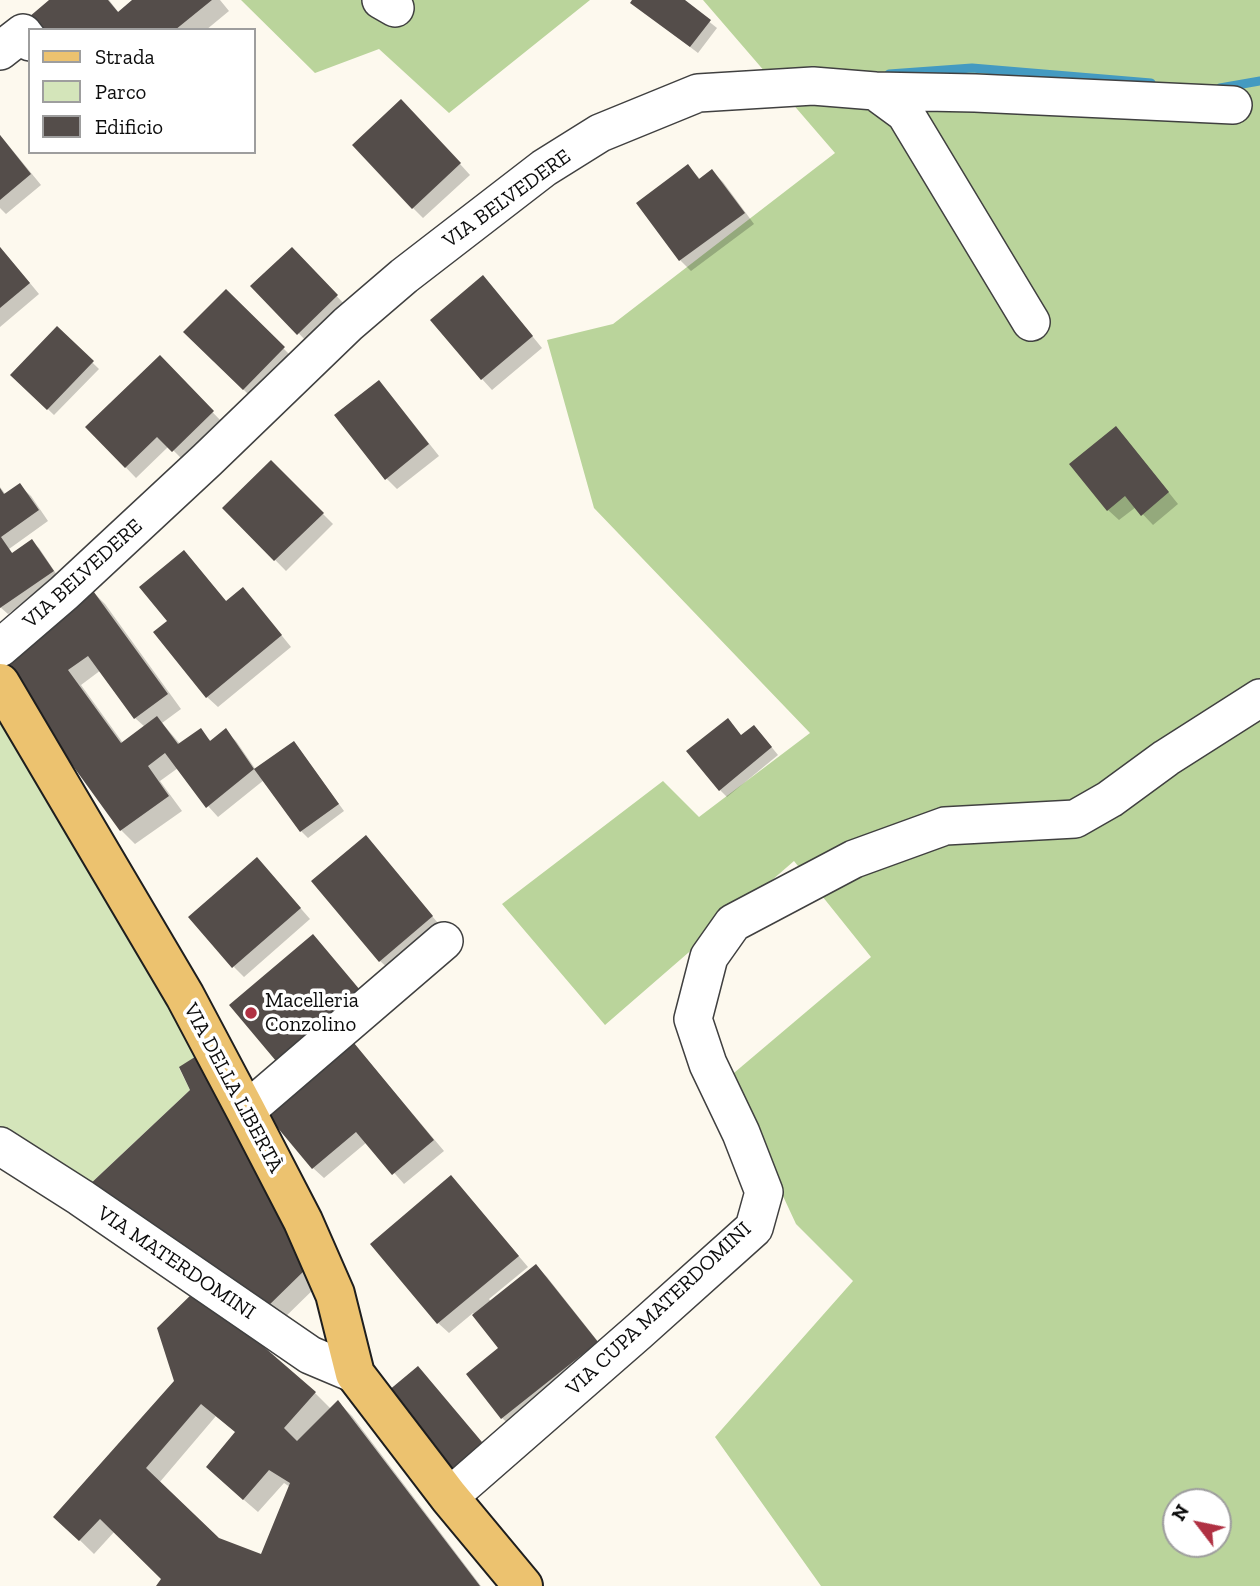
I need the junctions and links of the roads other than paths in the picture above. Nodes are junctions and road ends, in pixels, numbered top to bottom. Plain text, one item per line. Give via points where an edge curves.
1 (875, 91) junction
2 (1233, 105) dead end
3 (1031, 322) dead end
4 (0, 649) edge
5 (0, 683) edge
6 (1260, 698) edge
7 (444, 941) dead end
8 (246, 1111) junction
9 (0, 1146) edge
10 (355, 1374) junction
11 (449, 1497) junction
12 (523, 1586) edge

1 - 2 street, VIA BELVEDERE
1 - 3 street via 905,113
1 - 4 street, VIA BELVEDERE via 813,86 698,93 600,133 544,168 348,324
5 - 8 main road, VIA DELLA LIBERTÀ via 185,996
6 - 11 street, VIA CUPA MATERDOMINI via 1075,819 945,826 853,859 733,923 709,957 693,1019 764,1192 754,1228
7 - 8 street
8 - 10 main road, VIA DELLA LIBERTÀ via 335,1294
9 - 10 street, VIA MATERDOMINI via 310,1355
10 - 11 main road, VIA DELLA LIBERTÀ
11 - 12 main road, VIA DELLA LIBERTÀ

